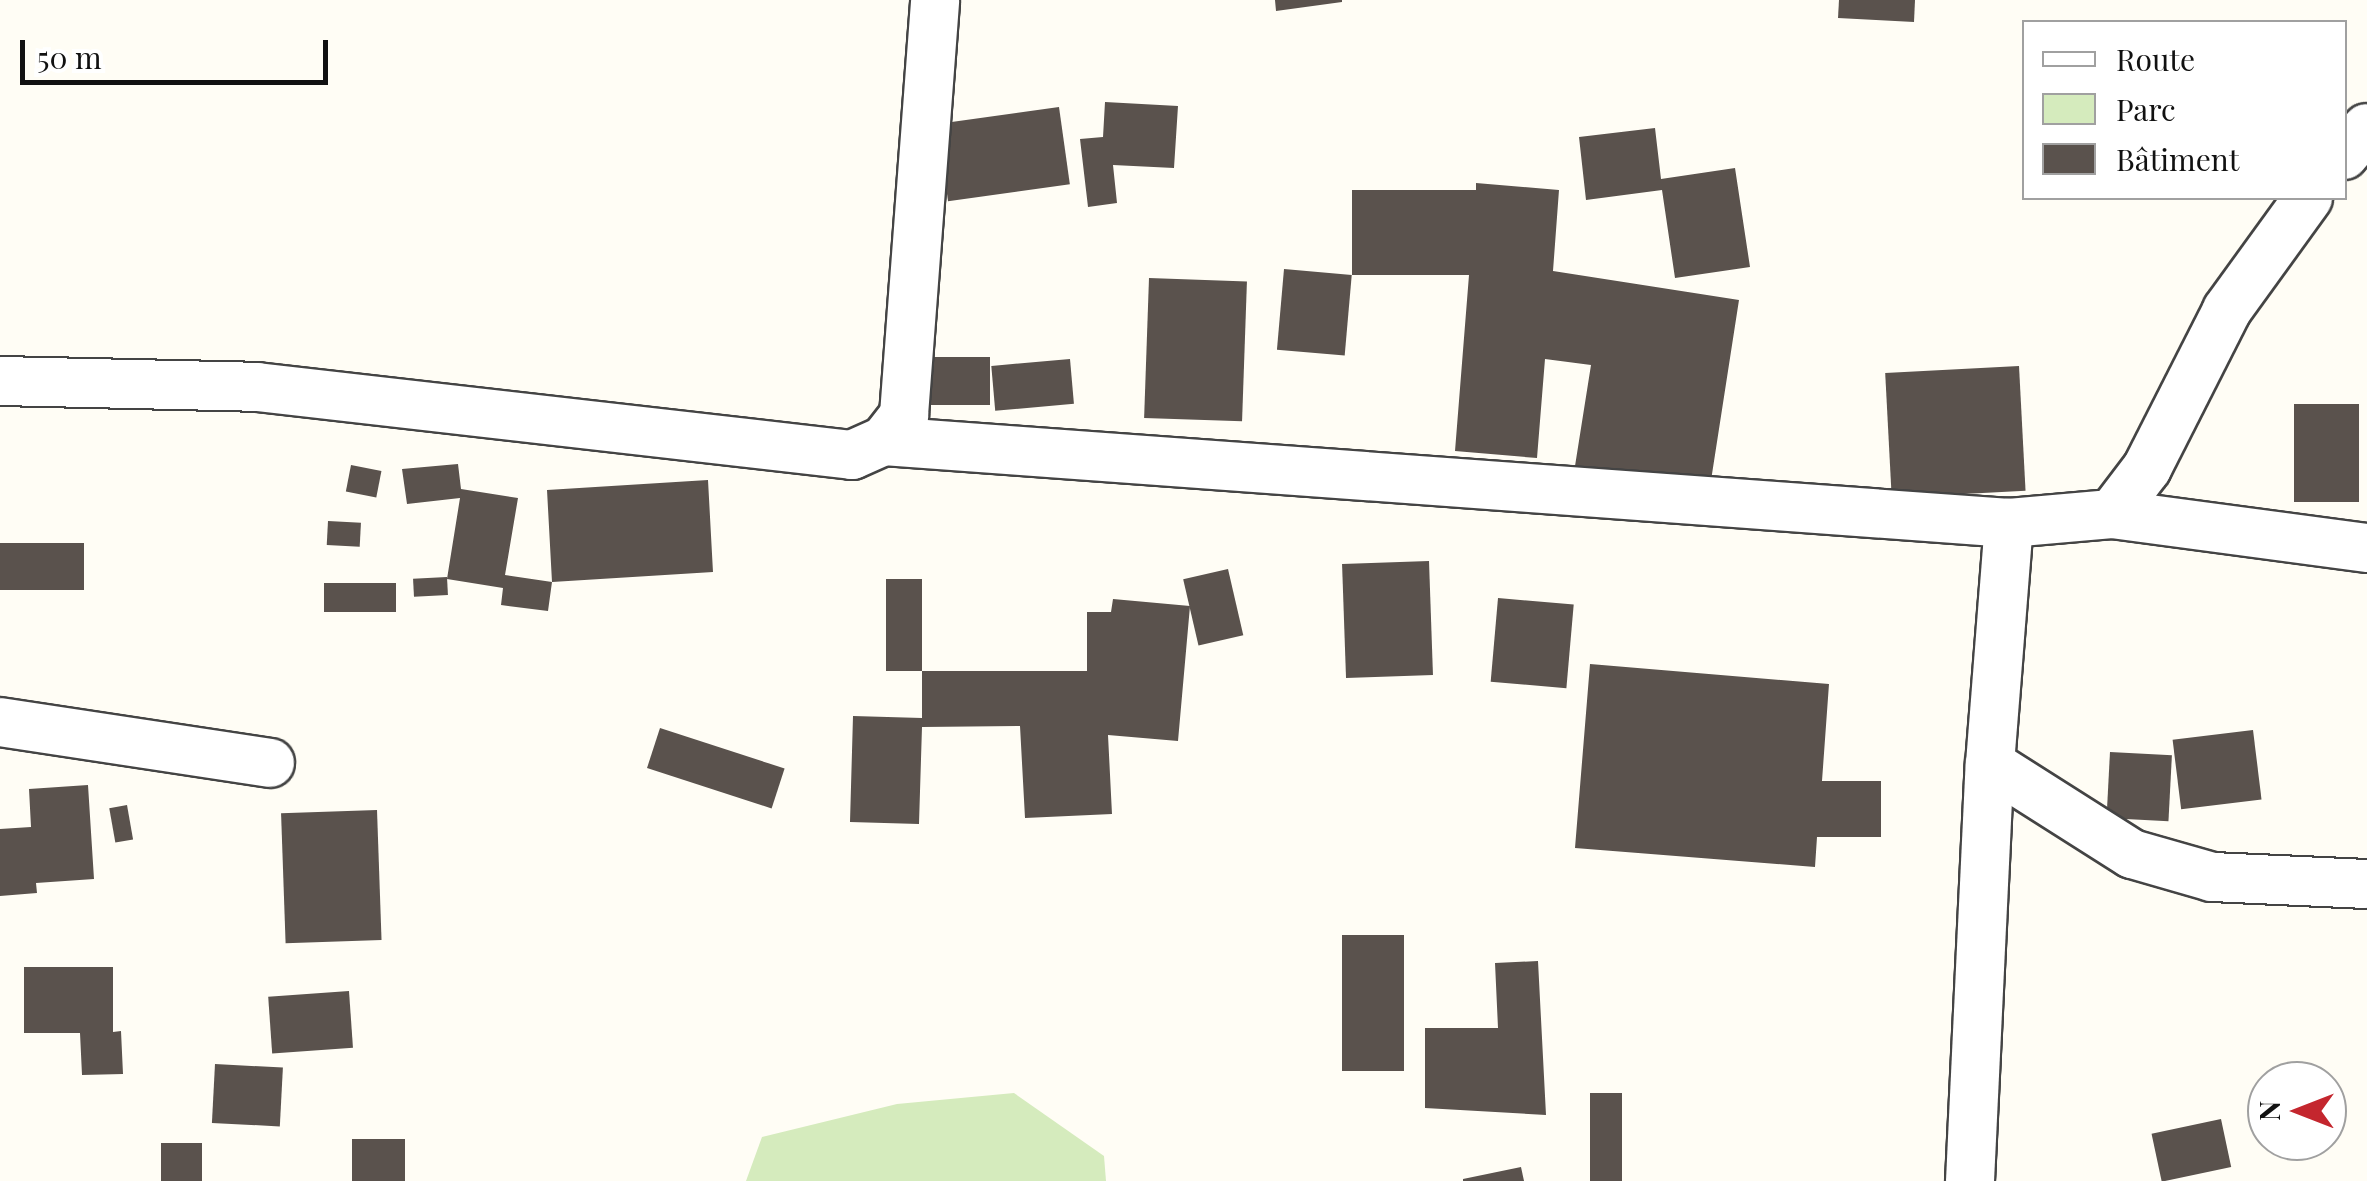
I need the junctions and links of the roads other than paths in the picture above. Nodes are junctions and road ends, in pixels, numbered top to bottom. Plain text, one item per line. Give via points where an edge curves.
1 (935, 0) edge
2 (2367, 128) edge
3 (2347, 151) edge
4 (2307, 200) edge
5 (0, 380) edge
6 (884, 441) junction
7 (2112, 514) junction
8 (2009, 524) junction
9 (2367, 548) edge
10 (0, 722) edge
11 (270, 763) dead end
12 (1990, 764) junction
13 (2367, 884) edge
14 (1970, 1181) edge

1 - 6 street via 904,414
2 - 3 street
4 - 7 street via 2227,310 2147,468
5 - 6 street via 257,387 852,455
6 - 8 street
7 - 8 street
7 - 9 street
8 - 12 street
10 - 11 street
12 - 13 street via 2132,854 2212,877
12 - 14 street

